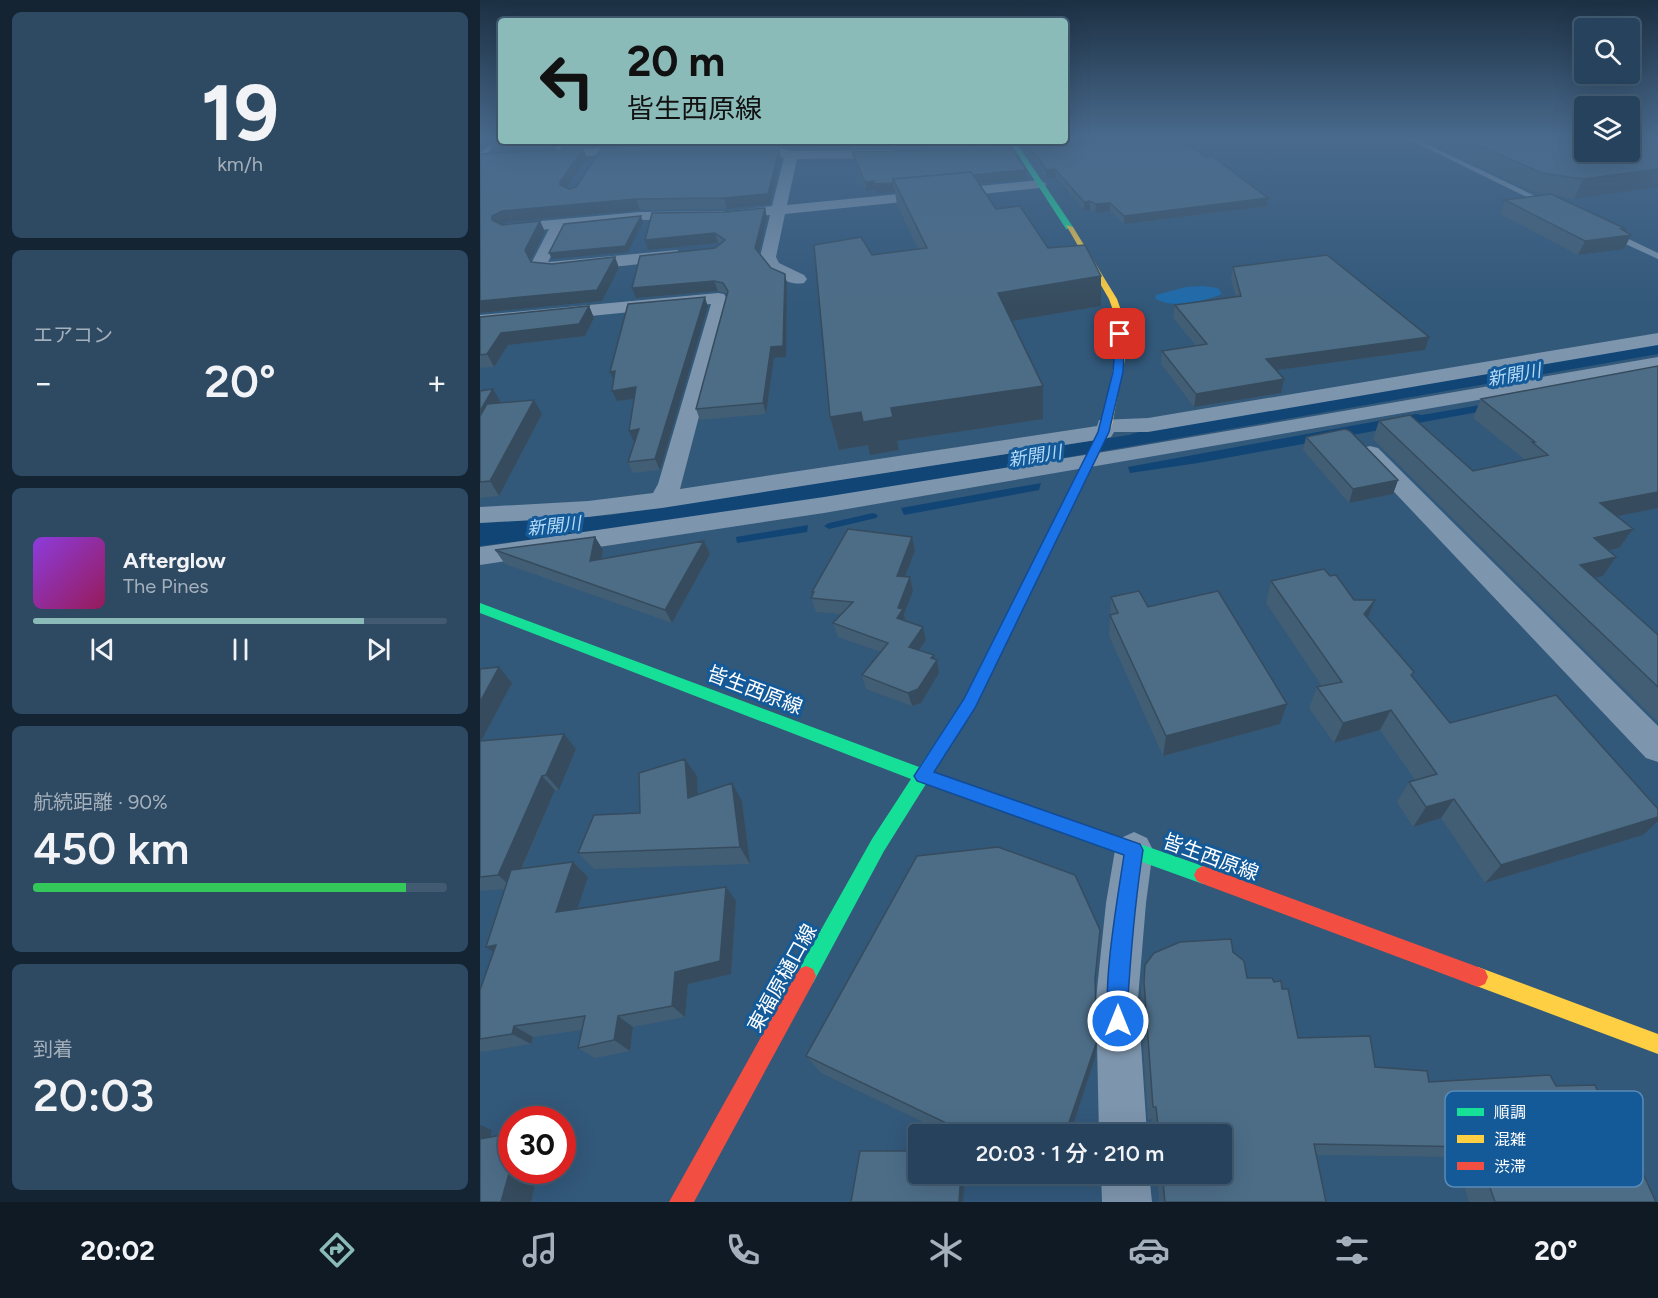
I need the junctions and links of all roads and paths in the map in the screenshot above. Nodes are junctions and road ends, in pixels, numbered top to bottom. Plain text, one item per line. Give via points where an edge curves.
1 (784, 193) edge
2 (942, 193) edge
3 (1046, 193) edge
4 (1526, 193) edge
5 (737, 196) edge
6 (1553, 206) edge
7 (781, 208) junction
8 (725, 223) junction
9 (559, 224) junction
10 (507, 229) edge
11 (1606, 231) edge
12 (695, 253) edge
13 (1658, 256) edge
14 (798, 279) dead end
15 (480, 321) edge
16 (1658, 339) edge
17 (1647, 365) edge
18 (1658, 380) edge
19 (1347, 428) junction
20 (1104, 431) junction
21 (1089, 461) junction
22 (662, 500) junction
23 (480, 515) edge
24 (480, 556) edge
25 (480, 608) edge
26 (1658, 747) edge
27 (923, 776) junction
28 (1134, 850) junction
29 (1658, 1044) edge
30 (1123, 1124) edge
31 (1126, 1184) edge
32 (681, 1202) edge
33 (1127, 1202) edge

1 - 7 street
2 - 7 street
3 - 20 street, 東福原樋口線 via 1092,262 1119,316 1120,359
4 - 6 lane
5 - 8 street
7 - 8 street
7 - 14 street via 768,257 772,266
8 - 9 street via 640,216
9 - 10 street
9 - 12 street via 540,262 543,267
11 - 13 lane
15 - 22 street via 718,298 717,316 670,484
16 - 20 street
17 - 18 street
17 - 19 street
19 - 21 street
19 - 26 street
20 - 21 street, 東福原樋口線
20 - 22 street
21 - 24 street
21 - 27 street, 東福原樋口線 via 969,703
22 - 23 street
25 - 27 street, 皆生西原線
27 - 28 street, 皆生西原線
27 - 32 street, 東福原樋口線 via 878,845
28 - 29 street, 皆生西原線
28 - 30 street via 1117,999
31 - 33 street

